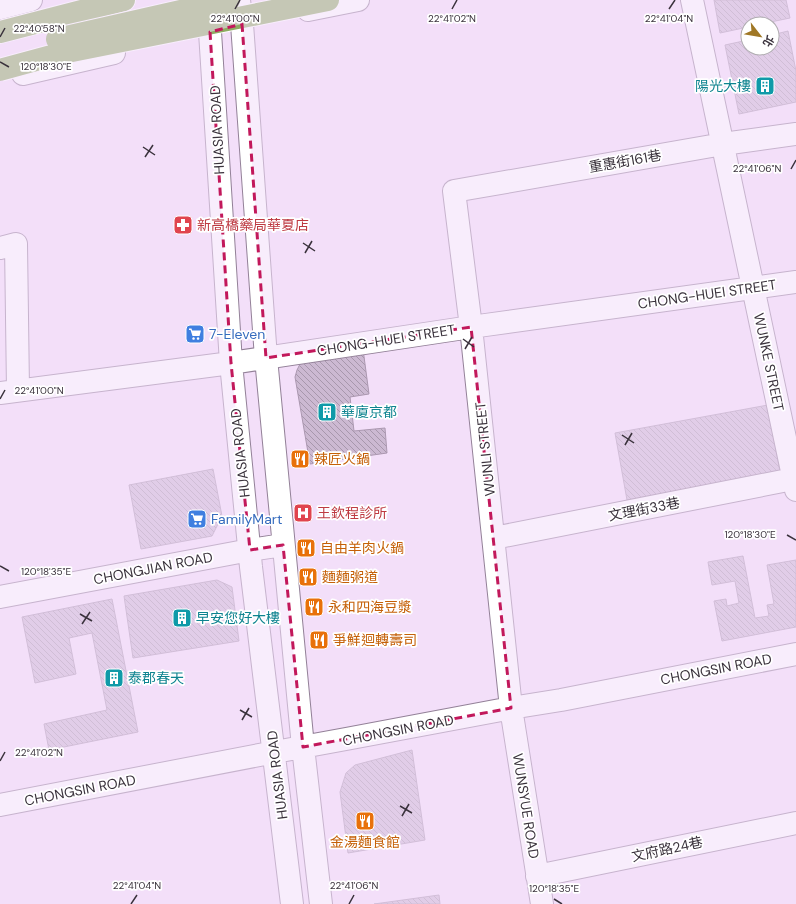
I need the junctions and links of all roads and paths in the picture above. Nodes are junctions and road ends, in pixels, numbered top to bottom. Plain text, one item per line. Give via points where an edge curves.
1 (31, 0) edge
2 (124, 0) edge
3 (205, 0) edge
4 (229, 0) edge
5 (239, 0) edge
6 (328, 0) edge
7 (358, 0) edge
8 (692, 0) edge
9 (299, 7) edge
10 (0, 8) edge
11 (242, 24) junction
12 (0, 32) edge
13 (210, 32) junction
14 (0, 55) edge
15 (0, 70) edge
16 (0, 79) edge
17 (796, 134) edge
18 (723, 144) junction
19 (454, 191) joint
20 (0, 248) edge
21 (796, 282) edge
22 (754, 288) junction
23 (471, 327) junction
24 (266, 358) junction
25 (231, 363) junction
26 (9, 391) edge
27 (795, 484) edge
28 (494, 538) junction
29 (283, 545) junction
30 (250, 550) junction
31 (0, 597) edge
32 (796, 654) edge
33 (511, 708) junction
34 (303, 747) junction
35 (274, 752) junction
36 (0, 805) edge
37 (796, 823) edge
38 (537, 876) junction
39 (292, 904) edge
40 (321, 904) edge
41 (542, 904) edge

1 - 10 street
2 - 12 highway
3 - 13 street, HUASIA ROAD
4 - 14 highway, bridge via 68,36
5 - 11 street, HUASIA ROAD
6 - 15 highway, bridge via 62,53
7 - 9 street
8 - 18 street, WUNKE STREET
9 - 11 street
11 - 13 street
11 - 24 street, HUASIA ROAD
13 - 16 street
13 - 25 street, HUASIA ROAD
17 - 18 street, 重惠街161巷
18 - 19 street, 重惠街161巷
18 - 22 street, WUNKE STREET
19 - 23 street, WUNLI STREET
20 - 26 street via 16,244
21 - 22 street, CHONG-HUEI STREET
22 - 23 street, CHONG-HUEI STREET
22 - 27 street, WUNKE STREET
23 - 24 street, CHONG-HUEI STREET
23 - 28 street, WUNLI STREET
24 - 25 street, CHONG-HUEI STREET
24 - 29 street, HUASIA ROAD
25 - 26 street, CHONG-HUEI STREET
25 - 30 street, HUASIA ROAD
27 - 28 street, 文理街33巷
28 - 33 street, WUNLI STREET
29 - 30 street, CHONGJIAN ROAD
29 - 34 street, HUASIA ROAD
30 - 31 street, CHONGJIAN ROAD
30 - 35 street, HUASIA ROAD
32 - 33 street, CHONGSIN ROAD
33 - 34 street, CHONGSIN ROAD
33 - 38 street, WUNSYUE ROAD
34 - 35 street, CHONGSIN ROAD
34 - 40 street, HUASIA ROAD
35 - 36 street, CHONGSIN ROAD
35 - 39 street, HUASIA ROAD
37 - 38 street, 文府路24巷
38 - 41 street, WUNSYUE ROAD

